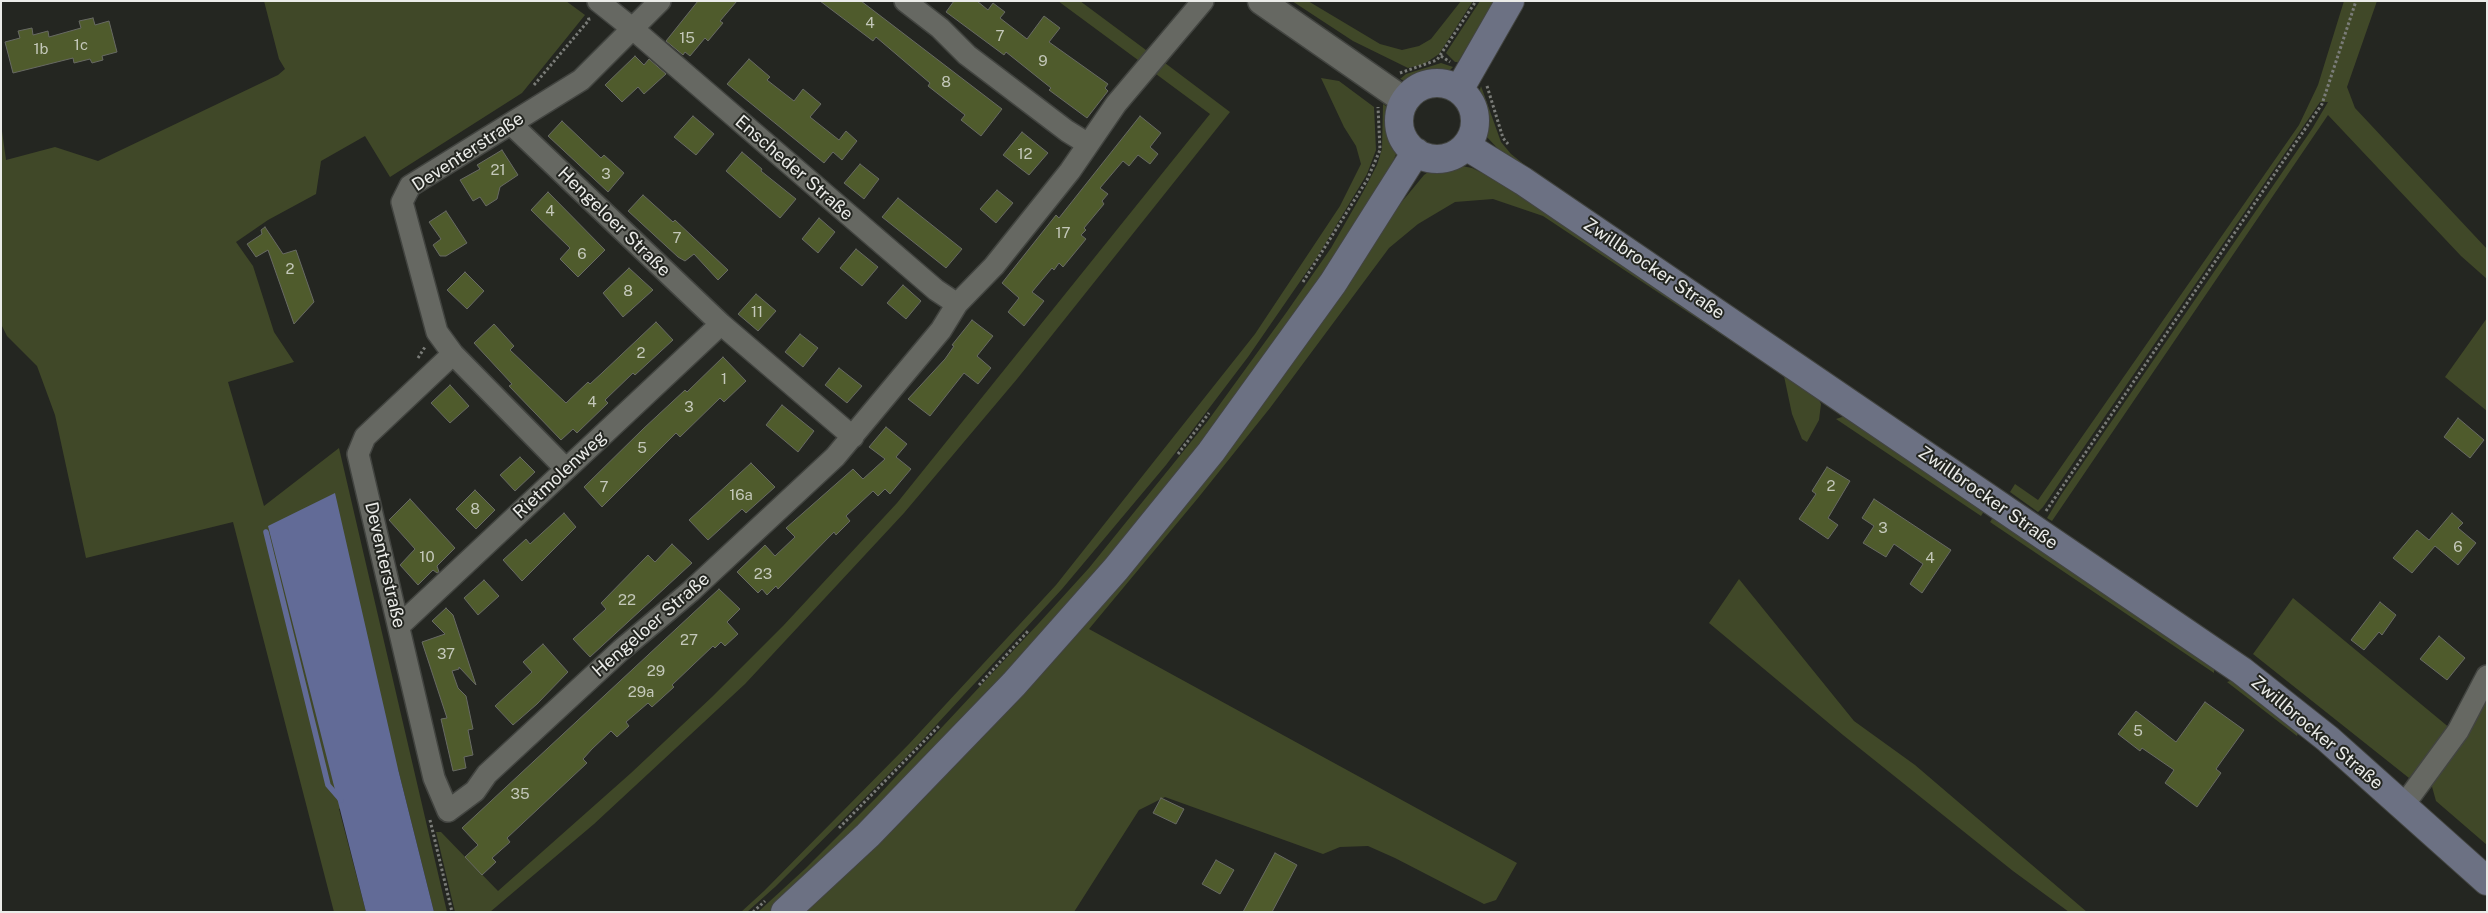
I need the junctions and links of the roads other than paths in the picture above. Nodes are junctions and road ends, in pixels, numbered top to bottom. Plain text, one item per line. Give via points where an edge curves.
1 (660, 1) edge
2 (905, 1) edge
3 (1203, 1) edge
4 (1261, 1) edge
5 (1510, 1) edge
6 (593, 6) edge
7 (633, 29) junction
8 (1459, 90) junction
9 (1396, 95) junction
10 (511, 124) junction
11 (1088, 144) junction
12 (1466, 146) junction
13 (1416, 152) junction
14 (957, 304) junction
15 (721, 324) junction
16 (453, 354) junction
17 (853, 438) junction
18 (566, 469) junction
19 (399, 626) junction
20 (2487, 676) edge
21 (2402, 806) junction
22 (438, 813) joint
23 (2487, 881) edge
24 (779, 903) edge

1 - 7 street, Deventerstraße
2 - 11 street via 940,28 967,55
3 - 11 street via 1116,104
4 - 9 street
5 - 8 main road
6 - 7 street, Enscheder Straße
7 - 10 street, Deventerstraße via 581,80
7 - 14 street, Enscheder Straße via 936,290
8 - 9 main road via 1435,83
8 - 12 main road via 1472,106 1475,116 1473,132
9 - 13 main road via 1400,129 1407,144
10 - 15 street, Hengeloer Straße
10 - 16 street, Deventerstraße via 410,186 402,202 437,332
11 - 14 street via 994,266
12 - 13 main road via 1458,153 1442,158 1426,157
12 - 21 main road, Zwillbrocker Straße via 1540,192 2242,671 2304,719
13 - 24 main road via 1334,283 1211,452 1116,569 1014,684 868,835
14 - 17 street, Hengeloer Straße via 941,330
15 - 17 street, Hengeloer Straße
15 - 18 street, Rietmolenweg
16 - 18 street, Deventerstraße
16 - 19 street, Deventerstraße via 365,437 358,454
17 - 22 street, Hengeloer Straße via 691,591 621,650 487,774 475,791
18 - 19 street, Rietmolenweg
19 - 22 street, Deventerstraße via 434,778
20 - 21 street via 2458,731
21 - 23 main road, Zwillbrocker Straße

